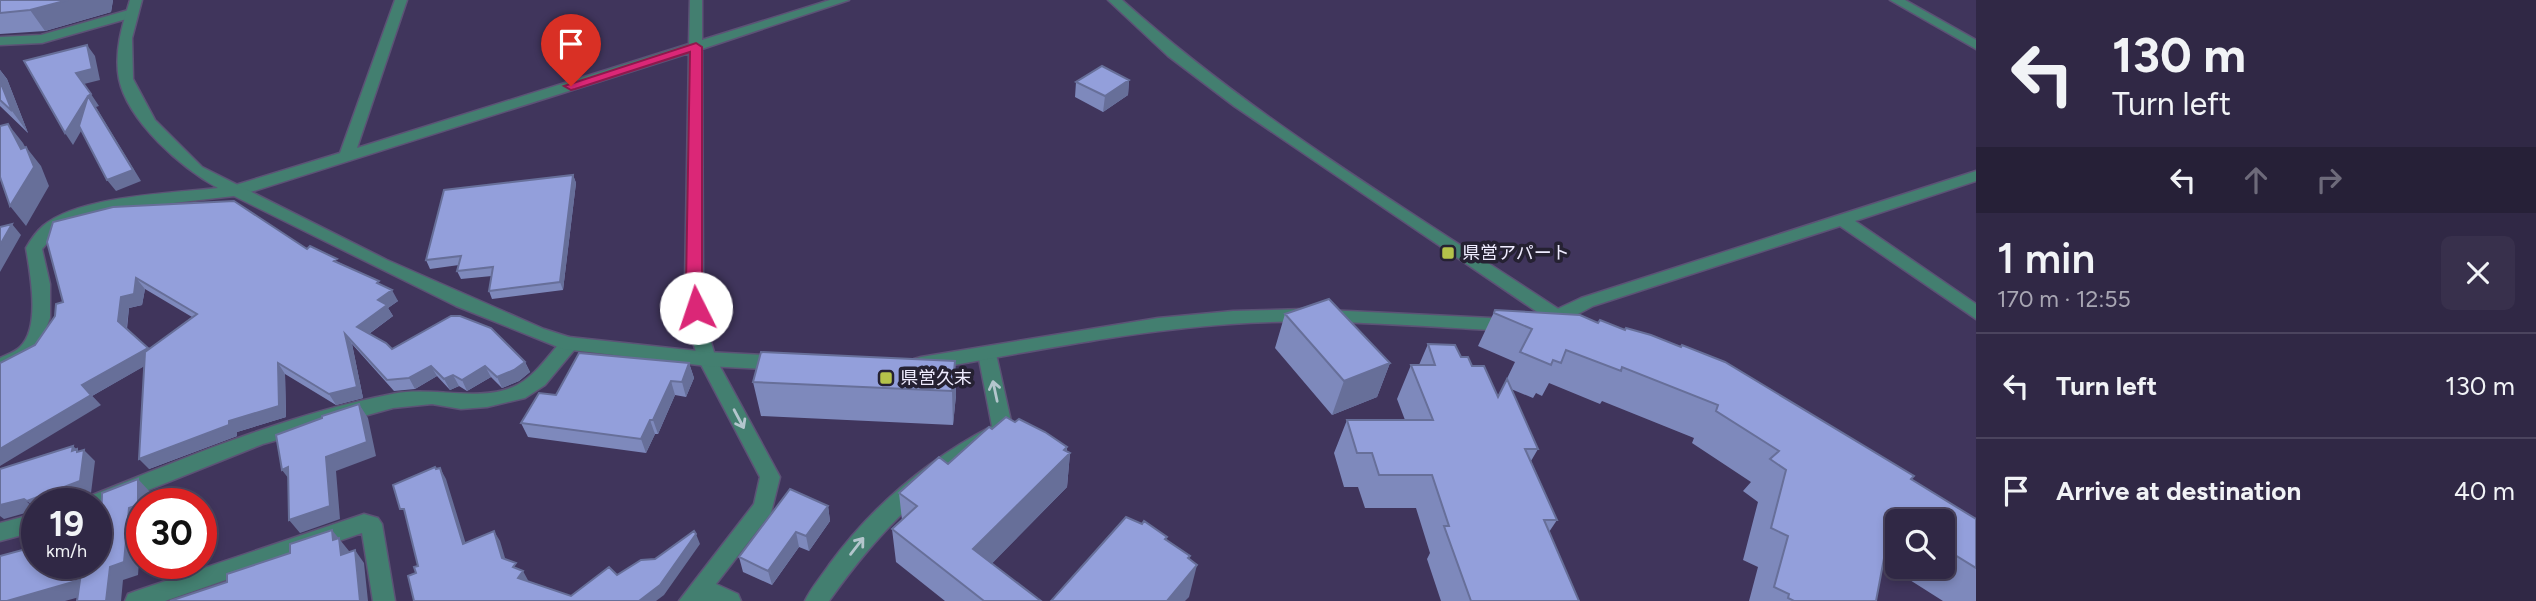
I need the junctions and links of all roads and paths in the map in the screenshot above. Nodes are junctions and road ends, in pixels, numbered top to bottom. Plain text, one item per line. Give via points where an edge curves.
1 (401, 0) edge
2 (696, 0) edge
3 (843, 0) edge
4 (1114, 0) edge
5 (1896, 0) edge
6 (134, 6) edge
7 (0, 41) edge
8 (1976, 45) edge
9 (696, 47) junction
10 (346, 158) junction
11 (1976, 176) edge
12 (235, 191) junction
13 (1842, 219) junction
14 (1976, 313) edge
15 (1558, 323) junction
16 (1580, 335) edge
17 (569, 344) junction
18 (987, 354) junction
19 (707, 359) junction
20 (798, 364) edge
21 (899, 366) edge
22 (0, 367) edge
23 (112, 496) edge
24 (21, 526) edge
25 (0, 532) edge
26 (696, 594) edge
27 (135, 601) edge
28 (384, 601) edge
29 (730, 601) edge
30 (816, 601) edge

1 - 10 street
2 - 9 street
3 - 9 street
4 - 15 street via 1172,53 1239,103
5 - 8 street
6 - 7 street via 42,39
6 - 12 street via 124,58 133,97 172,148 197,170
9 - 10 street
9 - 19 street via 694,284 698,332
10 - 12 street
11 - 13 street
12 - 17 street via 461,302
12 - 22 street via 91,210 48,229 34,248 41,318 29,350
13 - 14 street
13 - 15 street via 1587,302
15 - 16 street
15 - 18 street via 1531,327 1306,315 1233,317 1158,324
17 - 19 street
17 - 23 street via 538,380 518,393 461,402 432,397 393,401 259,437
18 - 21 street
30 -> 18 street via 862,539 922,480 1003,430
19 - 20 street
19 -> 26 street via 770,477 764,507
24 - 25 street
26 - 29 street
27 - 28 street via 364,523 371,524

